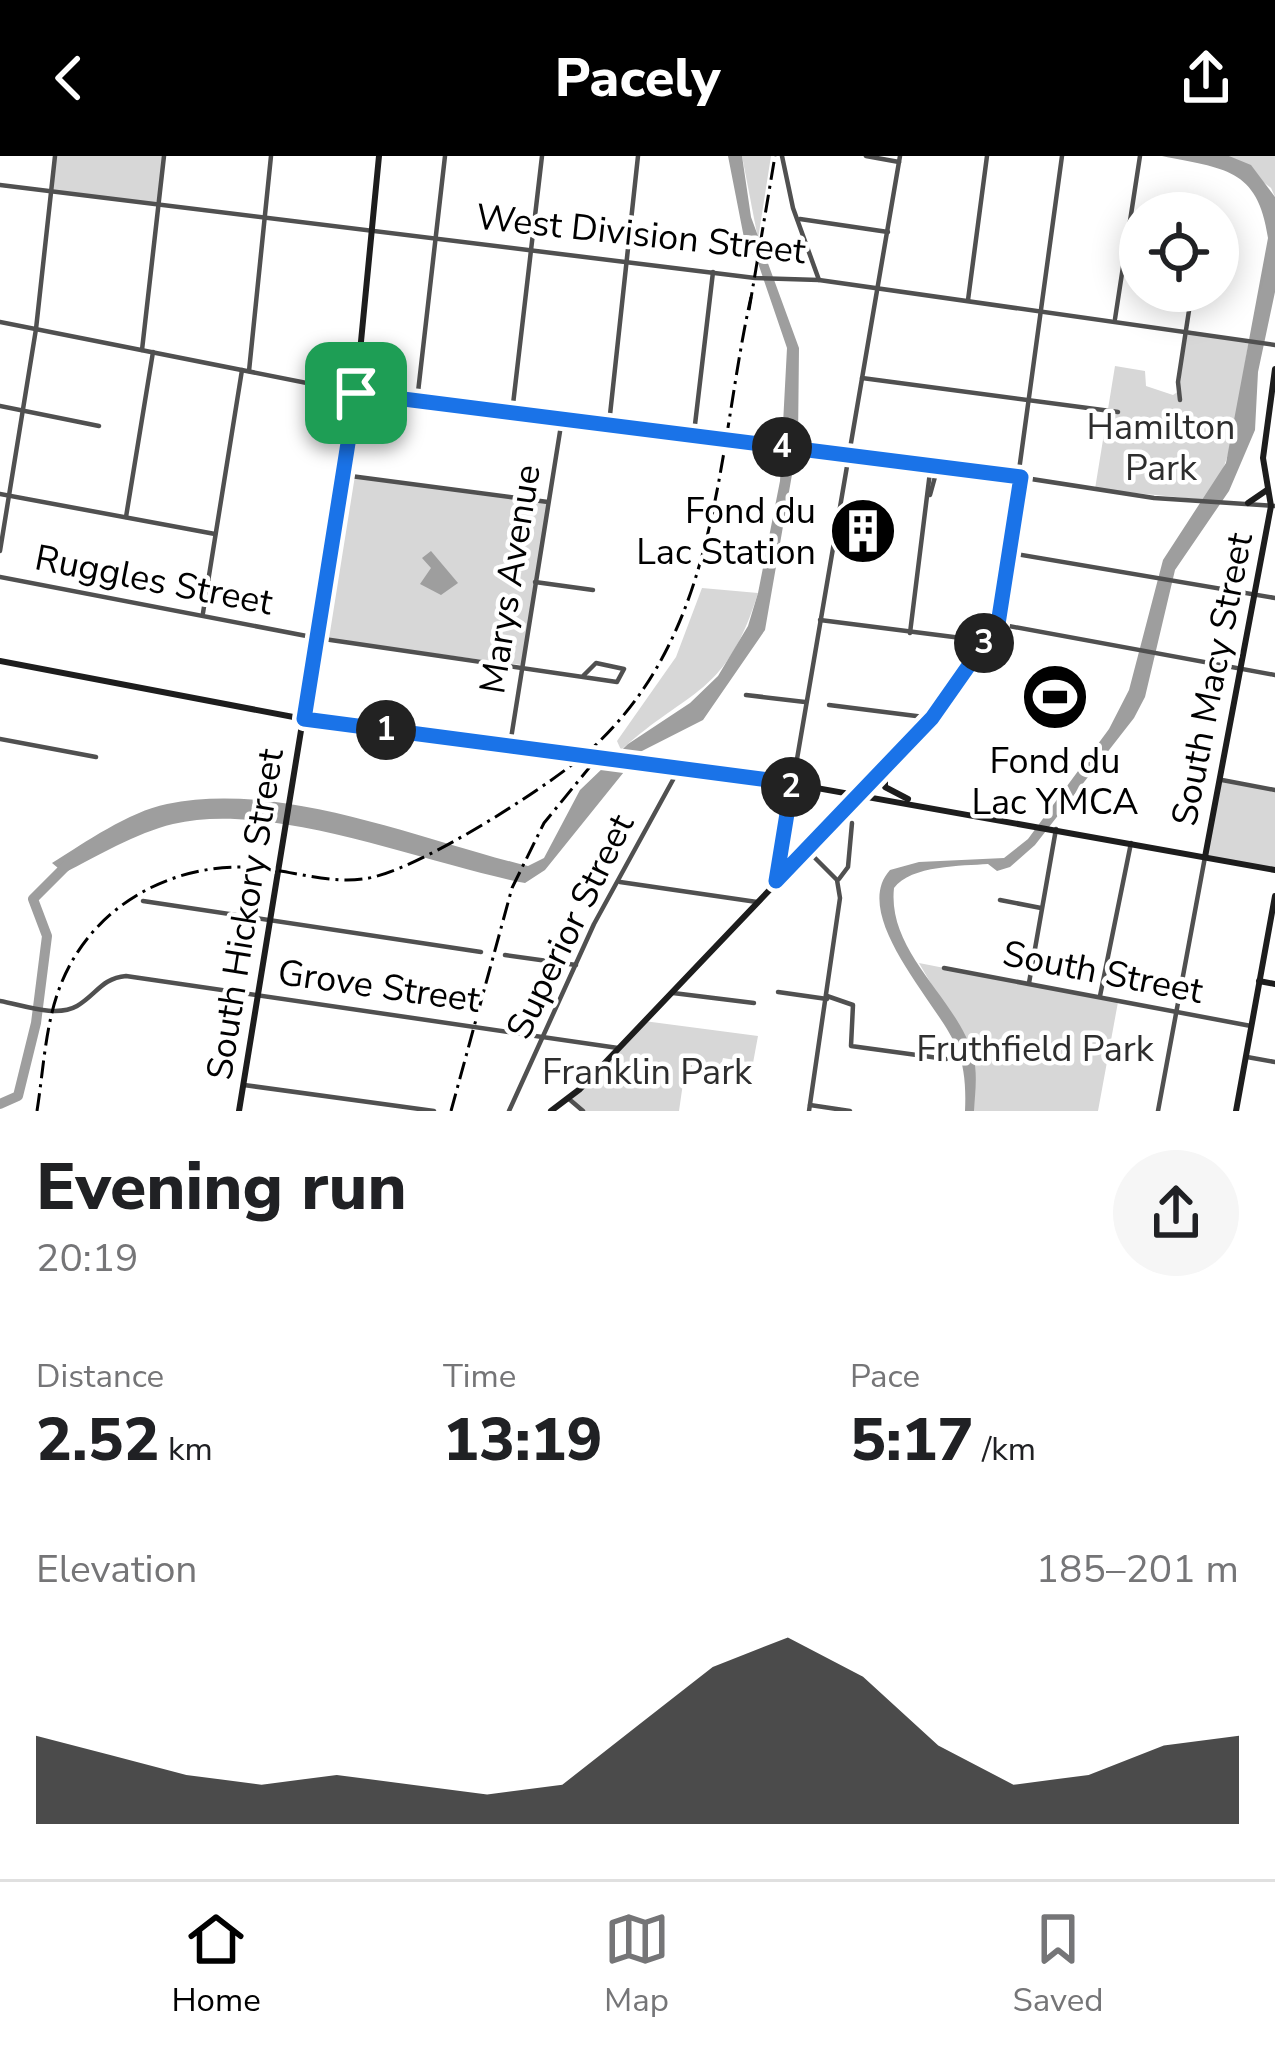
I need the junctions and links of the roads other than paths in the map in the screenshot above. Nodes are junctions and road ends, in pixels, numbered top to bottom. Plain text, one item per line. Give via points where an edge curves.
1 (56, 156) edge
2 (164, 156) edge
3 (271, 156) edge
4 (379, 156) edge
5 (445, 156) edge
6 (542, 156) edge
7 (638, 156) edge
8 (782, 156) edge
9 (866, 156) edge
10 (988, 156) edge
11 (1062, 156) edge
12 (1140, 156) edge
13 (900, 159) edge
14 (0, 184) edge
15 (52, 190) junction
16 (159, 203) junction
17 (265, 216) junction
18 (800, 219) junction
19 (372, 229) junction
20 (888, 232) junction
21 (436, 236) junction
22 (531, 248) junction
23 (627, 259) junction
24 (713, 272) junction
25 (820, 280) junction
26 (877, 288) junction
27 (968, 300) junction
28 (1044, 309) junction
29 (1189, 312) edge
30 (1115, 319) junction
31 (0, 322) edge
32 (36, 329) junction
33 (1186, 330) junction
34 (1275, 345) edge
35 (142, 350) junction
36 (153, 352) junction
37 (1275, 369) edge
38 (245, 371) junction
39 (862, 378) junction
40 (356, 393) junction
41 (417, 400) junction
42 (1180, 400) dead end
43 (1032, 401) junction
44 (0, 406) edge
45 (23, 411) junction
46 (1118, 412) dead end
47 (512, 413) junction
48 (562, 419) junction
49 (609, 424) junction
50 (99, 426) dead end
51 (694, 435) junction
52 (850, 455) junction
53 (935, 465) junction
54 (343, 475) junction
55 (1021, 477) junction
56 (1268, 486) junction
57 (0, 494) edge
58 (9, 496) junction
59 (548, 502) junction
60 (1248, 503) junction
61 (1273, 506) edge
62 (126, 517) junction
63 (215, 534) junction
64 (0, 551) edge
65 (1010, 553) junction
66 (0, 577) edge
67 (536, 582) junction
68 (593, 590) dead end
69 (1254, 595) junction
70 (1275, 598) edge
71 (202, 616) junction
72 (820, 620) junction
73 (998, 624) junction
74 (910, 633) junction
75 (316, 638) junction
76 (985, 641) junction
77 (0, 661) edge
78 (522, 665) junction
79 (1240, 668) junction
80 (1275, 675) edge
81 (583, 676) junction
82 (746, 695) dead end
83 (805, 702) junction
84 (829, 706) dead end
85 (932, 718) junction
86 (304, 719) junction
87 (0, 740) edge
88 (510, 747) junction
89 (97, 758) dead end
90 (681, 766) junction
91 (885, 769) junction
92 (1219, 780) junction
93 (792, 783) junction
94 (1275, 790) edge
95 (860, 796) junction
96 (929, 806) junction
97 (852, 823) dead end
98 (1053, 828) junction
99 (1131, 843) junction
100 (806, 850) junction
101 (1205, 857) junction
102 (1275, 870) edge
103 (837, 880) junction
104 (776, 881) junction
105 (618, 882) junction
106 (1000, 900) dead end
107 (143, 901) dead end
108 (757, 902) junction
109 (1274, 902) edge
110 (1042, 909) junction
111 (271, 922) junction
112 (1275, 927) edge
113 (1266, 942) junction
114 (481, 952) dead end
115 (505, 955) dead end
116 (576, 965) junction
117 (944, 968) dead end
118 (1259, 981) junction
119 (1029, 984) junction
120 (1275, 984) edge
121 (778, 992) dead end
122 (673, 993) junction
123 (259, 995) junction
124 (827, 998) junction
125 (1100, 998) junction
126 (0, 1001) edge
127 (754, 1003) dead end
128 (1177, 1013) junction
129 (1251, 1026) junction
130 (543, 1036) junction
131 (618, 1048) junction
132 (1246, 1057) junction
133 (946, 1058) dead end
134 (1275, 1062) edge
135 (244, 1085) junction
136 (569, 1099) junction
137 (810, 1108) edge
138 (239, 1111) edge
139 (434, 1111) edge
140 (509, 1111) edge
141 (551, 1111) edge
142 (583, 1111) edge
143 (850, 1111) edge
144 (1157, 1111) edge
145 (1236, 1111) edge

1 - 15 street
2 - 16 street
3 - 17 street
4 - 19 street, South Hickory Street
5 - 21 street
6 - 22 street
7 - 23 street
8 - 18 street
9 - 13 street
10 - 27 street
11 - 28 street
12 - 30 street
13 - 20 street
14 - 15 street, West Division Street
15 - 16 street, West Division Street
15 - 32 street
16 - 17 street, West Division Street
16 - 35 street
17 - 19 street, West Division Street
17 - 38 street
18 - 20 street
18 - 25 street
19 - 21 street, West Division Street
19 - 40 street, South Hickory Street
20 - 26 street
21 - 22 street, West Division Street
21 - 41 street
22 - 23 street, West Division Street
22 - 47 street
23 - 24 street, West Division Street
23 - 49 street
24 - 25 street, West Division Street
24 - 51 street
25 - 26 street, West Division Street
26 - 27 street, West Division Street
26 - 39 street
27 - 28 street, West Division Street
28 - 30 street, West Division Street
28 - 43 street
29 - 33 street
30 - 33 street, West Division Street
31 - 32 street
32 - 35 street
32 - 45 street
33 - 34 street, West Division Street
33 - 42 street
35 - 36 street
36 - 38 street
36 - 62 street
37 - 56 street, South Macy Street via 1263,458
38 - 40 street
38 - 63 street
39 - 43 street
39 - 52 street
40 - 41 street
40 - 54 street, South Hickory Street
41 - 47 street
43 - 46 street
43 - 55 street
44 - 45 street
45 - 50 street
45 - 58 street
47 - 48 street
48 - 49 street
48 - 59 street, Marys Avenue
49 - 51 street
51 - 52 street
52 - 53 street
52 - 72 street
53 - 55 street
53 - 74 street
54 - 59 street
54 - 75 street, South Hickory Street
55 - 60 street
55 - 65 street
56 - 60 street
56 - 61 street, South Macy Street
57 - 58 street
58 - 62 street
58 - 64 street
59 - 67 street, Marys Avenue
60 - 61 street
61 - 69 street, South Macy Street
62 - 63 street
63 - 71 street
65 - 69 street
65 - 73 street
66 - 71 street, Ruggles Street
67 - 68 street
67 - 78 street, Marys Avenue
69 - 70 street
69 - 79 street, South Macy Street
71 - 75 street, Ruggles Street
72 - 74 street
72 - 83 street
73 - 76 street
73 - 79 street
74 - 76 street
75 - 78 street, Ruggles Street
75 - 86 street, South Hickory Street
76 - 85 street
77 - 86 street
78 - 81 street, Ruggles Street
78 - 88 street, Marys Avenue
79 - 80 street
79 - 92 street, South Macy Street
81 - 81 street, Ruggles Street via 620,682 624,670 599,663
82 - 83 street
83 - 93 street
84 - 85 street
85 - 91 street
86 - 88 street
86 - 111 street, South Hickory Street
87 - 89 street
88 - 90 street
90 - 93 street
90 - 105 street, Superior Street
91 - 95 street
91 - 96 street via 892,794
92 - 94 street
92 - 101 street, South Macy Street
93 - 95 street
93 - 104 street
95 - 96 street
95 - 100 street
96 - 98 street
97 - 103 street via 848,867
98 - 99 street
98 - 110 street
99 - 101 street
99 - 125 street
100 - 103 street
100 - 104 street
101 - 102 street
101 - 128 street
103 - 124 street
104 - 108 street
105 - 108 street
105 - 116 street, Superior Street
106 - 110 street
107 - 111 street
108 - 122 street
109 - 113 street
110 - 119 street
111 - 114 street
111 - 123 street, South Hickory Street
112 - 113 street
113 - 118 street
115 - 116 street
116 - 130 street, Superior Street
117 - 119 street, South Street
118 - 120 street
118 - 129 street
119 - 125 street, South Street
121 - 124 street
122 - 127 street
122 - 131 street
123 - 126 street, Grove Street via 121,975 78,1006
123 - 130 street, Grove Street
123 - 135 street, South Hickory Street
124 - 133 street via 853,1005 851,1046
124 - 137 street
125 - 128 street, South Street
128 - 129 street, South Street
128 - 144 street
129 - 132 street
130 - 131 street, Grove Street
130 - 140 street, Superior Street
131 - 136 street
132 - 134 street
132 - 145 street
135 - 138 street, South Hickory Street
135 - 139 street
136 - 141 street
136 - 142 street
137 - 143 street

